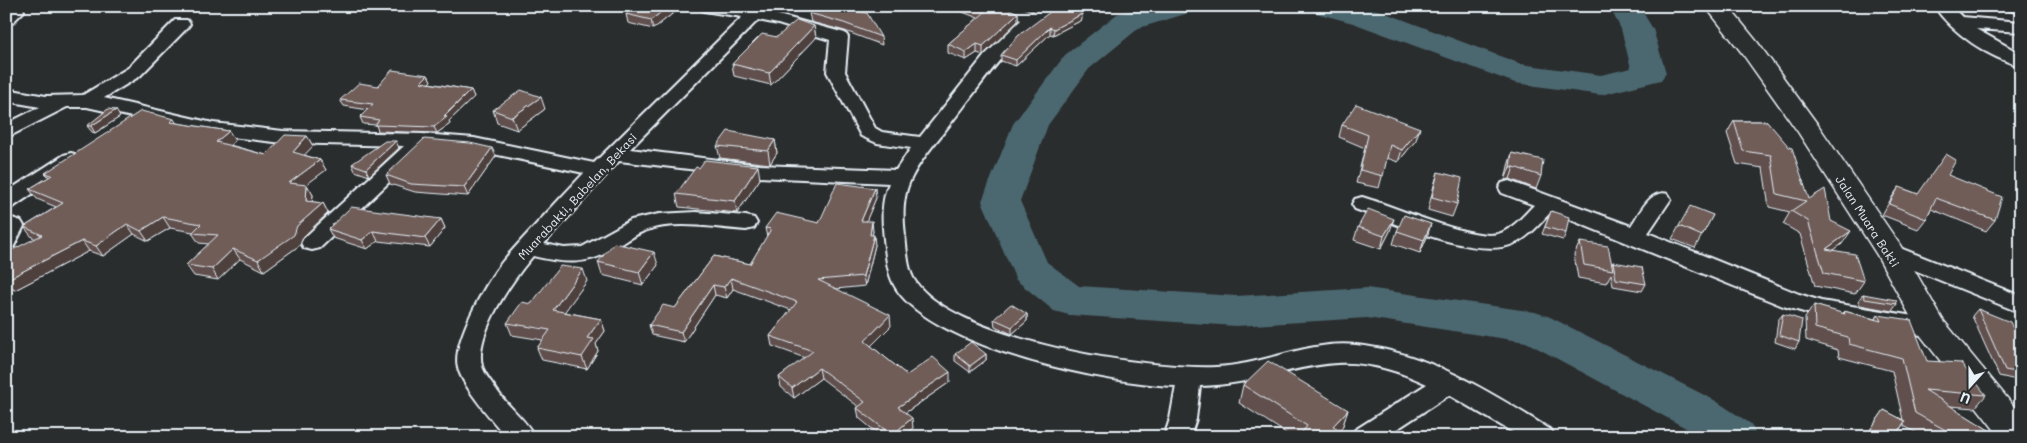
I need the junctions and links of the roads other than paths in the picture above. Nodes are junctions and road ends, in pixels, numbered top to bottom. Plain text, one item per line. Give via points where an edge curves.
1 (14, 6) edge
2 (704, 6) edge
3 (1002, 6) edge
4 (1054, 6) edge
5 (1716, 6) edge
6 (1942, 6) edge
7 (2016, 6) edge
8 (2021, 8) edge
9 (758, 11) edge
10 (1033, 18) junction
11 (6, 19) edge
12 (1955, 22) junction
13 (181, 24) dead end
14 (2021, 27) edge
15 (2021, 61) edge
16 (6, 95) edge
17 (66, 101) junction
18 (87, 101) junction
19 (143, 113) junction
20 (118, 129) edge
21 (6, 132) edge
22 (422, 140) junction
23 (924, 144) junction
24 (85, 150) edge
25 (616, 154) junction
26 (598, 170) junction
27 (901, 177) junction
28 (1509, 188) dead end
29 (1661, 199) dead end
30 (6, 202) edge
31 (1362, 204) dead end
32 (1547, 204) junction
33 (6, 223) edge
34 (746, 223) dead end
35 (1635, 236) junction
36 (6, 241) edge
37 (312, 243) dead end
38 (528, 248) junction
39 (1890, 252) junction
40 (2021, 305) edge
41 (1932, 328) junction
42 (1189, 378) junction
43 (1446, 384) junction
44 (522, 437) edge
45 (1177, 437) edge
46 (1364, 437) edge
47 (1542, 437) edge
48 (2019, 437) edge

1 - 11 street via 16,10
2 - 9 street
3 - 10 street
4 - 10 street
5 - 39 main road, Jalan Muara Bakti via 1787,100
6 - 12 street
7 - 8 street
9 - 23 street via 838,37 836,72 868,132 877,137
9 - 25 street, Muarabakti, Babelan, Bekasi
10 - 23 street via 986,63
12 - 14 street
12 - 15 street via 1977,38
13 - 18 street via 134,72
16 - 17 street via 46,102
17 - 18 street
17 - 21 street
18 - 19 street
19 - 20 street
19 - 22 street via 213,130 284,137
22 - 26 street via 488,146
22 - 37 street
23 - 27 street
24 - 30 street
25 - 26 street, Muarabakti, Babelan, Bekasi
25 - 27 street via 759,171
26 - 38 street, Muarabakti, Babelan, Bekasi
27 - 42 street via 892,203 897,264 906,288 930,311 975,333 1040,353 1127,373
28 - 32 street
29 - 35 street
31 - 32 street via 1487,242 1511,237
32 - 35 street
33 - 36 street via 13,226
34 - 38 street via 663,219 627,231 584,254
35 - 41 street via 1809,306
38 - 44 street, Muarabakti, Babelan, Bekasi via 510,268 483,314 469,347 470,368
39 - 40 street
39 - 41 main road, Jalan Muara Bakti
41 - 48 main road, Jalan Muara Bakti
42 - 43 street via 1235,375 1318,354 1356,354 1397,363
42 - 45 street
43 - 46 street
43 - 47 street via 1484,401

